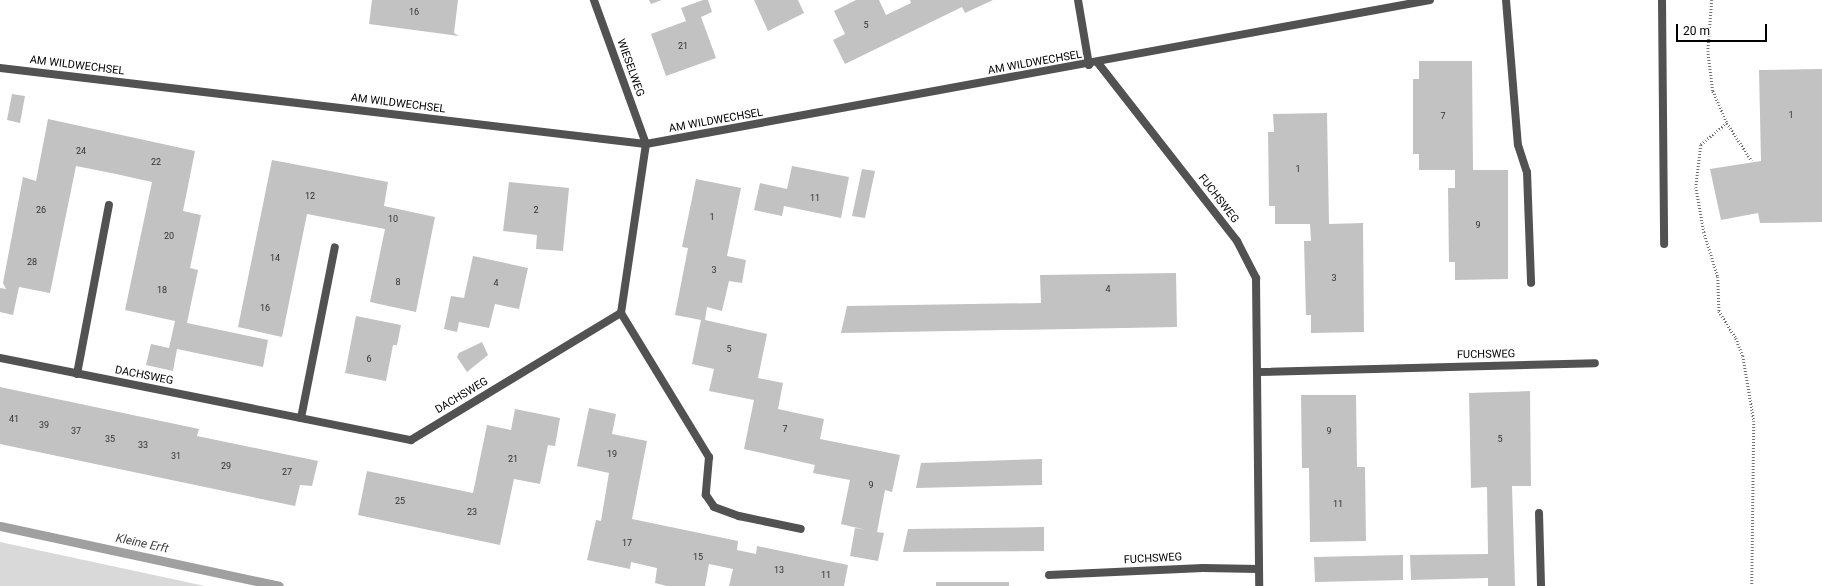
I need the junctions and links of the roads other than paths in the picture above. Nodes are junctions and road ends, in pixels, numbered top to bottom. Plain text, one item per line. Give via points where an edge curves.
1 (594, 0) edge
2 (1078, 0) edge
3 (1430, 0) edge
4 (1506, 0) edge
5 (1662, 0) edge
6 (1098, 63) junction
7 (1089, 65) junction
8 (0, 68) edge
9 (646, 144) junction
10 (109, 205) dead end
11 (1664, 244) dead end
12 (335, 247) dead end
13 (1531, 283) dead end
14 (621, 313) junction
15 (0, 358) edge
16 (1595, 363) dead end
17 (1259, 372) junction
18 (77, 374) junction
19 (301, 418) junction
20 (1539, 513) dead end
21 (801, 528) dead end
22 (1258, 569) junction
23 (1049, 575) dead end
24 (1259, 586) edge
25 (1541, 586) edge

1 - 9 street, WIESELWEG
2 - 7 street
3 - 6 street, AM WILDWECHSEL
4 - 13 street via 1518,145 1527,172
5 - 11 street
6 - 7 street, AM WILDWECHSEL
6 - 17 street, FUCHSWEG via 1250,263 1258,292
7 - 9 street, AM WILDWECHSEL
8 - 9 street, AM WILDWECHSEL
9 - 14 street
10 - 18 street
12 - 19 street
14 - 19 street, DACHSWEG via 411,440
14 - 21 street via 709,457 706,495 714,507 739,516
15 - 18 street, DACHSWEG
16 - 17 street, FUCHSWEG
17 - 22 street, FUCHSWEG
18 - 19 street, DACHSWEG
20 - 25 street
22 - 23 street, FUCHSWEG via 1203,568
22 - 24 street, FUCHSWEG

